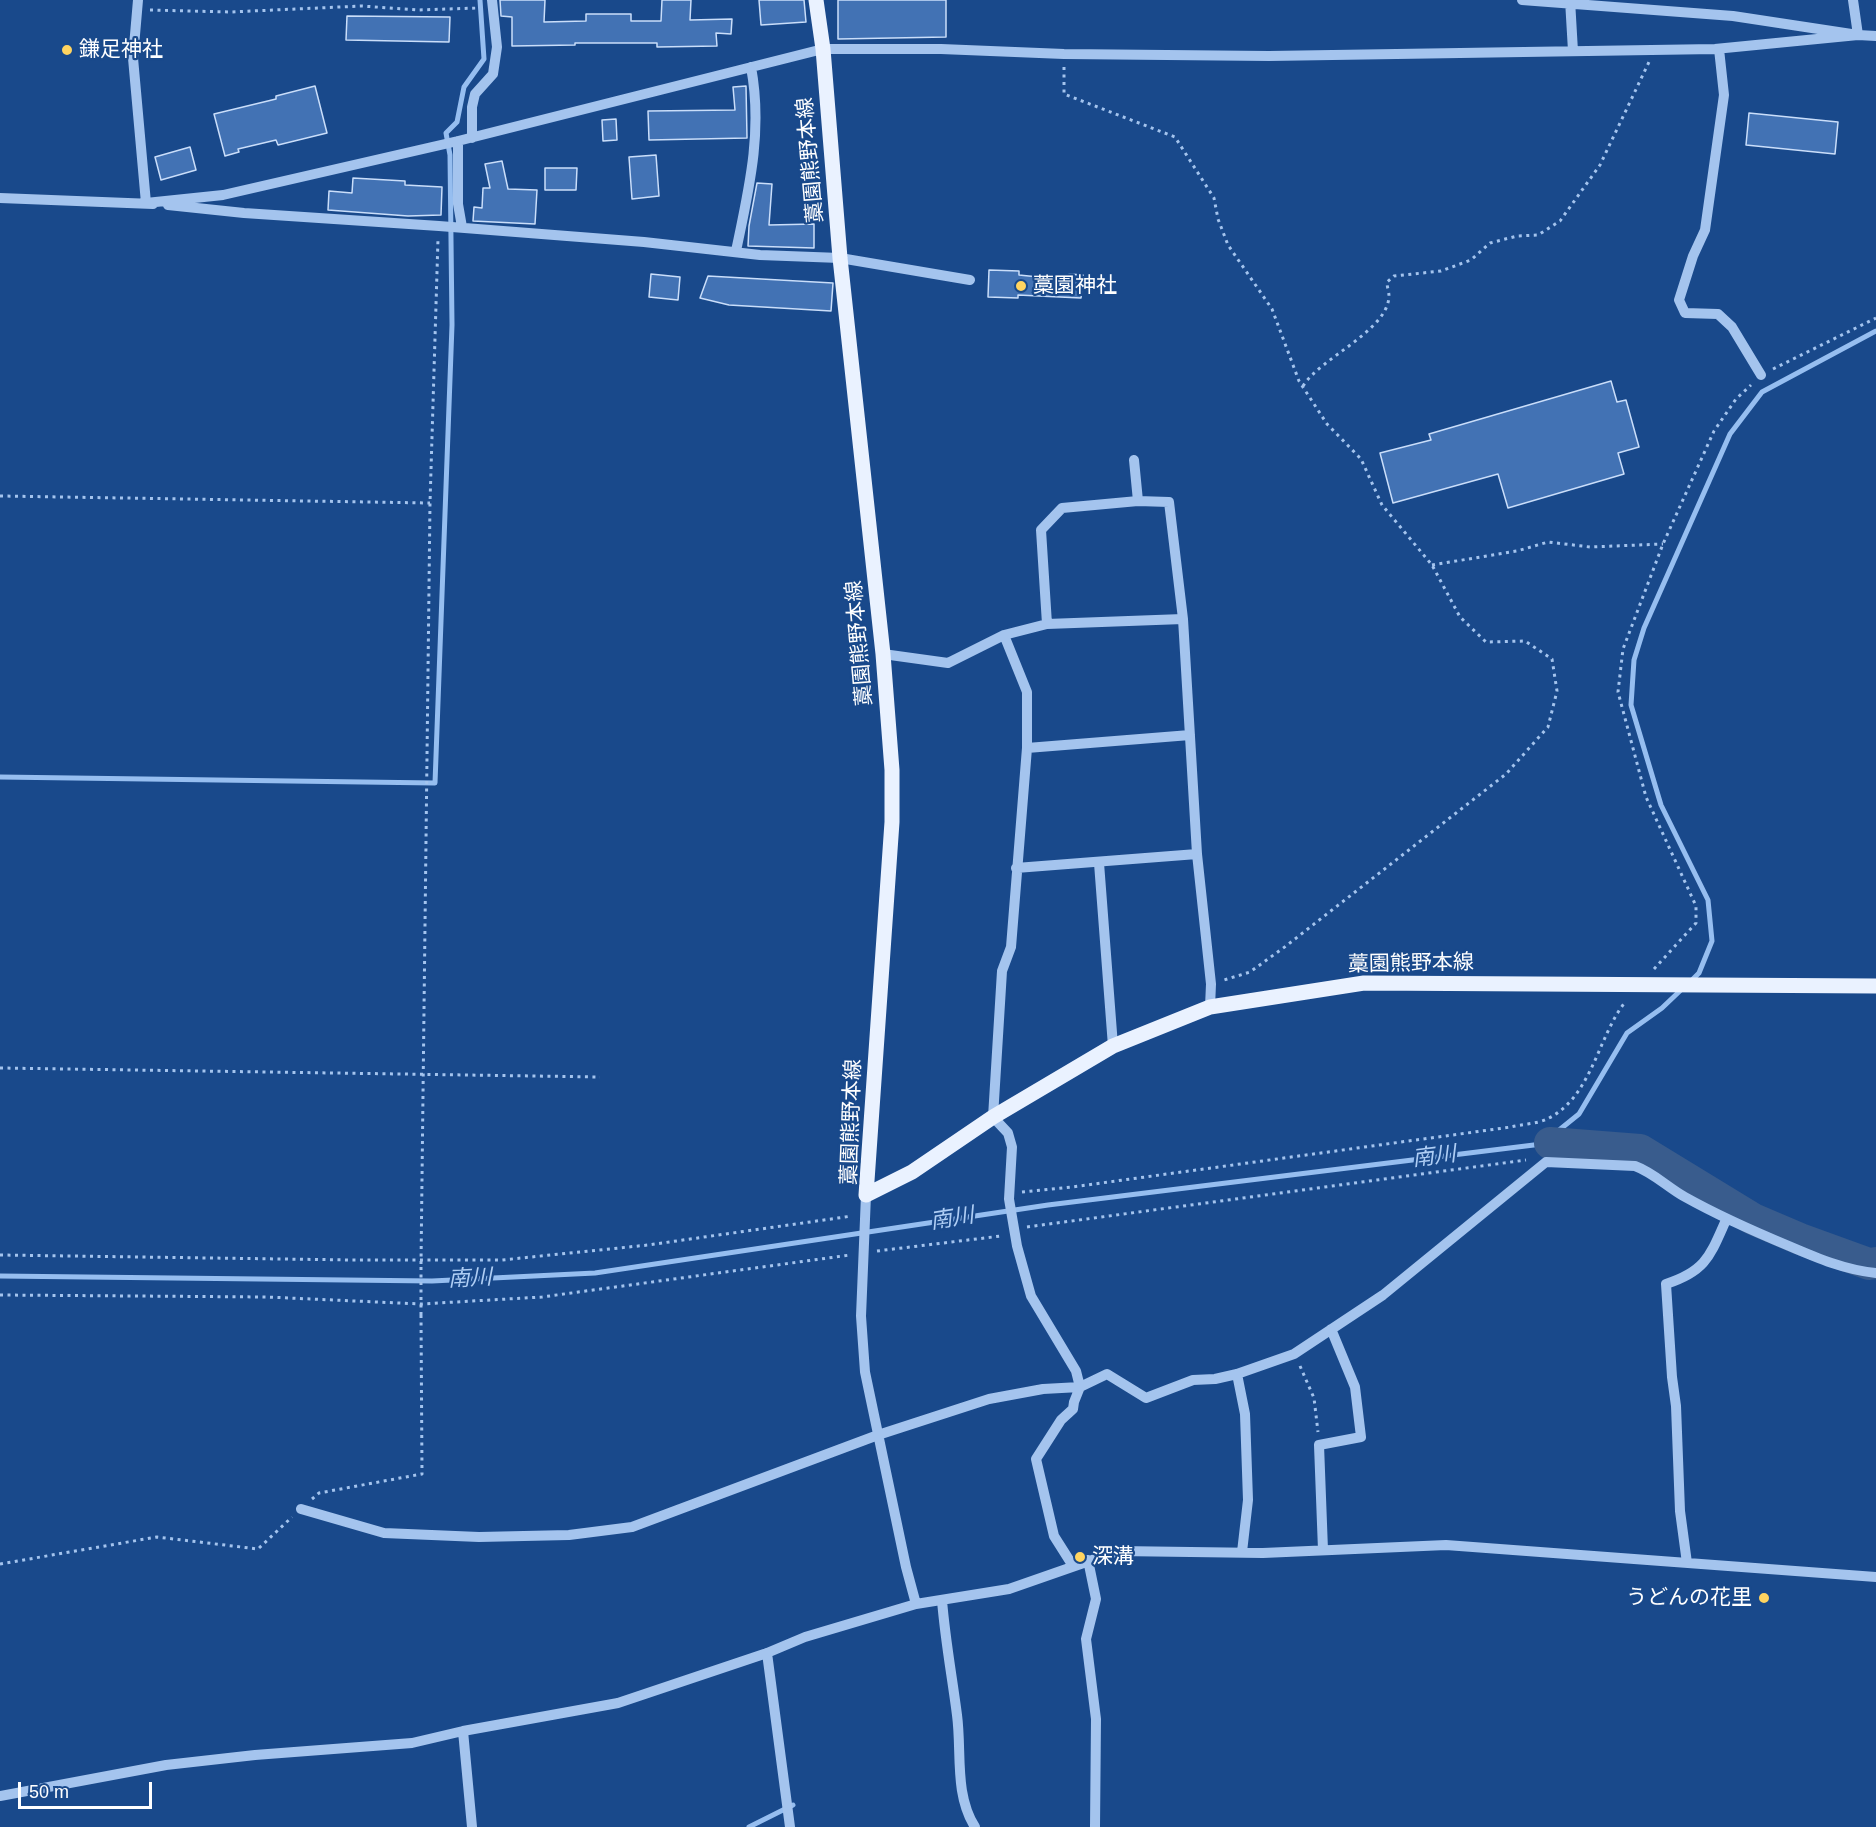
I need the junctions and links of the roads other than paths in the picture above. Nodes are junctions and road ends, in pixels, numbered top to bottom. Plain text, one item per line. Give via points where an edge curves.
1 (816, 0) edge
2 (1522, 0) edge
3 (1853, 0) edge
4 (1570, 2) edge
5 (492, 4) edge
6 (137, 5) edge
7 (1858, 35) junction
8 (1876, 36) edge
9 (823, 49) junction
10 (1719, 49) junction
11 (1573, 51) junction
12 (752, 68) junction
13 (472, 138) junction
14 (458, 141) junction
15 (0, 198) edge
16 (146, 203) junction
17 (462, 227) junction
18 (736, 251) junction
19 (840, 258) junction
20 (970, 280) dead end
21 (1761, 375) road end
22 (1134, 460) dead end
23 (1138, 501) junction
24 (1183, 619) junction
25 (1047, 624) junction
26 (1004, 635) junction
27 (883, 654) junction
28 (1190, 735) junction
29 (1027, 748) junction
30 (1197, 854) junction
31 (1099, 863) junction
32 (1016, 868) junction
33 (1876, 986) edge
34 (1210, 1006) junction
35 (1113, 1046) junction
36 (993, 1117) junction
37 (866, 1195) junction
38 (1726, 1220) junction
39 (1876, 1273) edge
40 (1332, 1329) junction
41 (1237, 1374) junction
42 (1080, 1387) junction
43 (878, 1435) junction
44 (301, 1509) road end
45 (1323, 1550) junction
46 (1242, 1552) junction
47 (1088, 1560) junction
48 (1687, 1563) junction
49 (1073, 1566) junction
50 (1876, 1577) edge
51 (942, 1600) junction
52 (916, 1604) junction
53 (767, 1653) junction
54 (463, 1731) junction
55 (0, 1796) edge
56 (472, 1827) edge
57 (790, 1827) edge
58 (975, 1827) edge
59 (1095, 1827) edge

1 - 9 main road, 藁園熊野本線
2 - 4 street
3 - 7 street
4 - 7 street via 1733,16
4 - 11 street
5 - 13 street via 497,47 494,74 475,94
6 - 16 street via 133,58
7 - 8 street
7 - 10 street
9 - 11 street via 1269,56
9 - 12 street
9 - 19 main road, 藁園熊野本線
10 - 11 street
10 - 21 street via 1724,95 1705,230 1679,300 1685,313 1718,314 1732,327
12 - 13 street
12 - 18 street via 757,113 751,175
13 - 14 street
14 - 16 street via 223,195
14 - 17 street
15 - 16 street
16 - 17 street
17 - 18 street
18 - 19 street
19 - 20 street
19 - 27 main road, 藁園熊野本線
22 - 23 street
23 - 24 street via 1169,502
23 - 25 street via 1062,508 1041,530
24 - 25 street
24 - 28 street
25 - 26 street
26 - 27 street via 948,663
26 - 29 street via 1027,692
27 - 37 main road, 藁園熊野本線 via 892,822
28 - 29 street
28 - 30 street
29 - 32 street
30 - 31 street
30 - 34 street
31 - 32 street
31 - 35 street
32 - 36 street via 1011,947 1002,971
33 - 34 main road, 藁園熊野本線 via 1364,983
34 - 35 main road, 藁園熊野本線
35 - 36 main road, 藁園熊野本線
36 - 37 main road, 藁園熊野本線 via 912,1172
36 - 42 street via 1008,1133 1012,1147 1010,1196 1017,1246 1031,1296 1076,1371
37 - 43 street via 862,1328
38 - 39 street via 1825,1261
38 - 40 street via 1635,1166 1546,1162 1383,1295
38 - 48 street via 1700,1268 1666,1284 1680,1511
40 - 41 street via 1294,1354
40 - 45 street via 1355,1387 1360,1437 1319,1445
41 - 42 street via 1193,1380 1146,1398 1107,1374
41 - 46 street via 1246,1425 1248,1500
42 - 43 street via 989,1399
42 - 49 street via 1073,1409 1036,1458 1054,1536
43 - 44 street via 632,1527 580,1534 479,1537 384,1533
43 - 52 street
45 - 46 street
45 - 48 street via 1446,1545
46 - 47 street via 1118,1551
47 - 49 street
47 - 59 street via 1096,1599 1086,1639 1096,1719
48 - 50 street
49 - 51 street via 1009,1589
51 - 52 street
51 - 58 street via 945,1645 958,1716 962,1790 966,1813
52 - 53 street via 805,1637
53 - 54 street via 618,1702
53 - 57 street
54 - 55 street via 412,1743 166,1766
54 - 56 street

